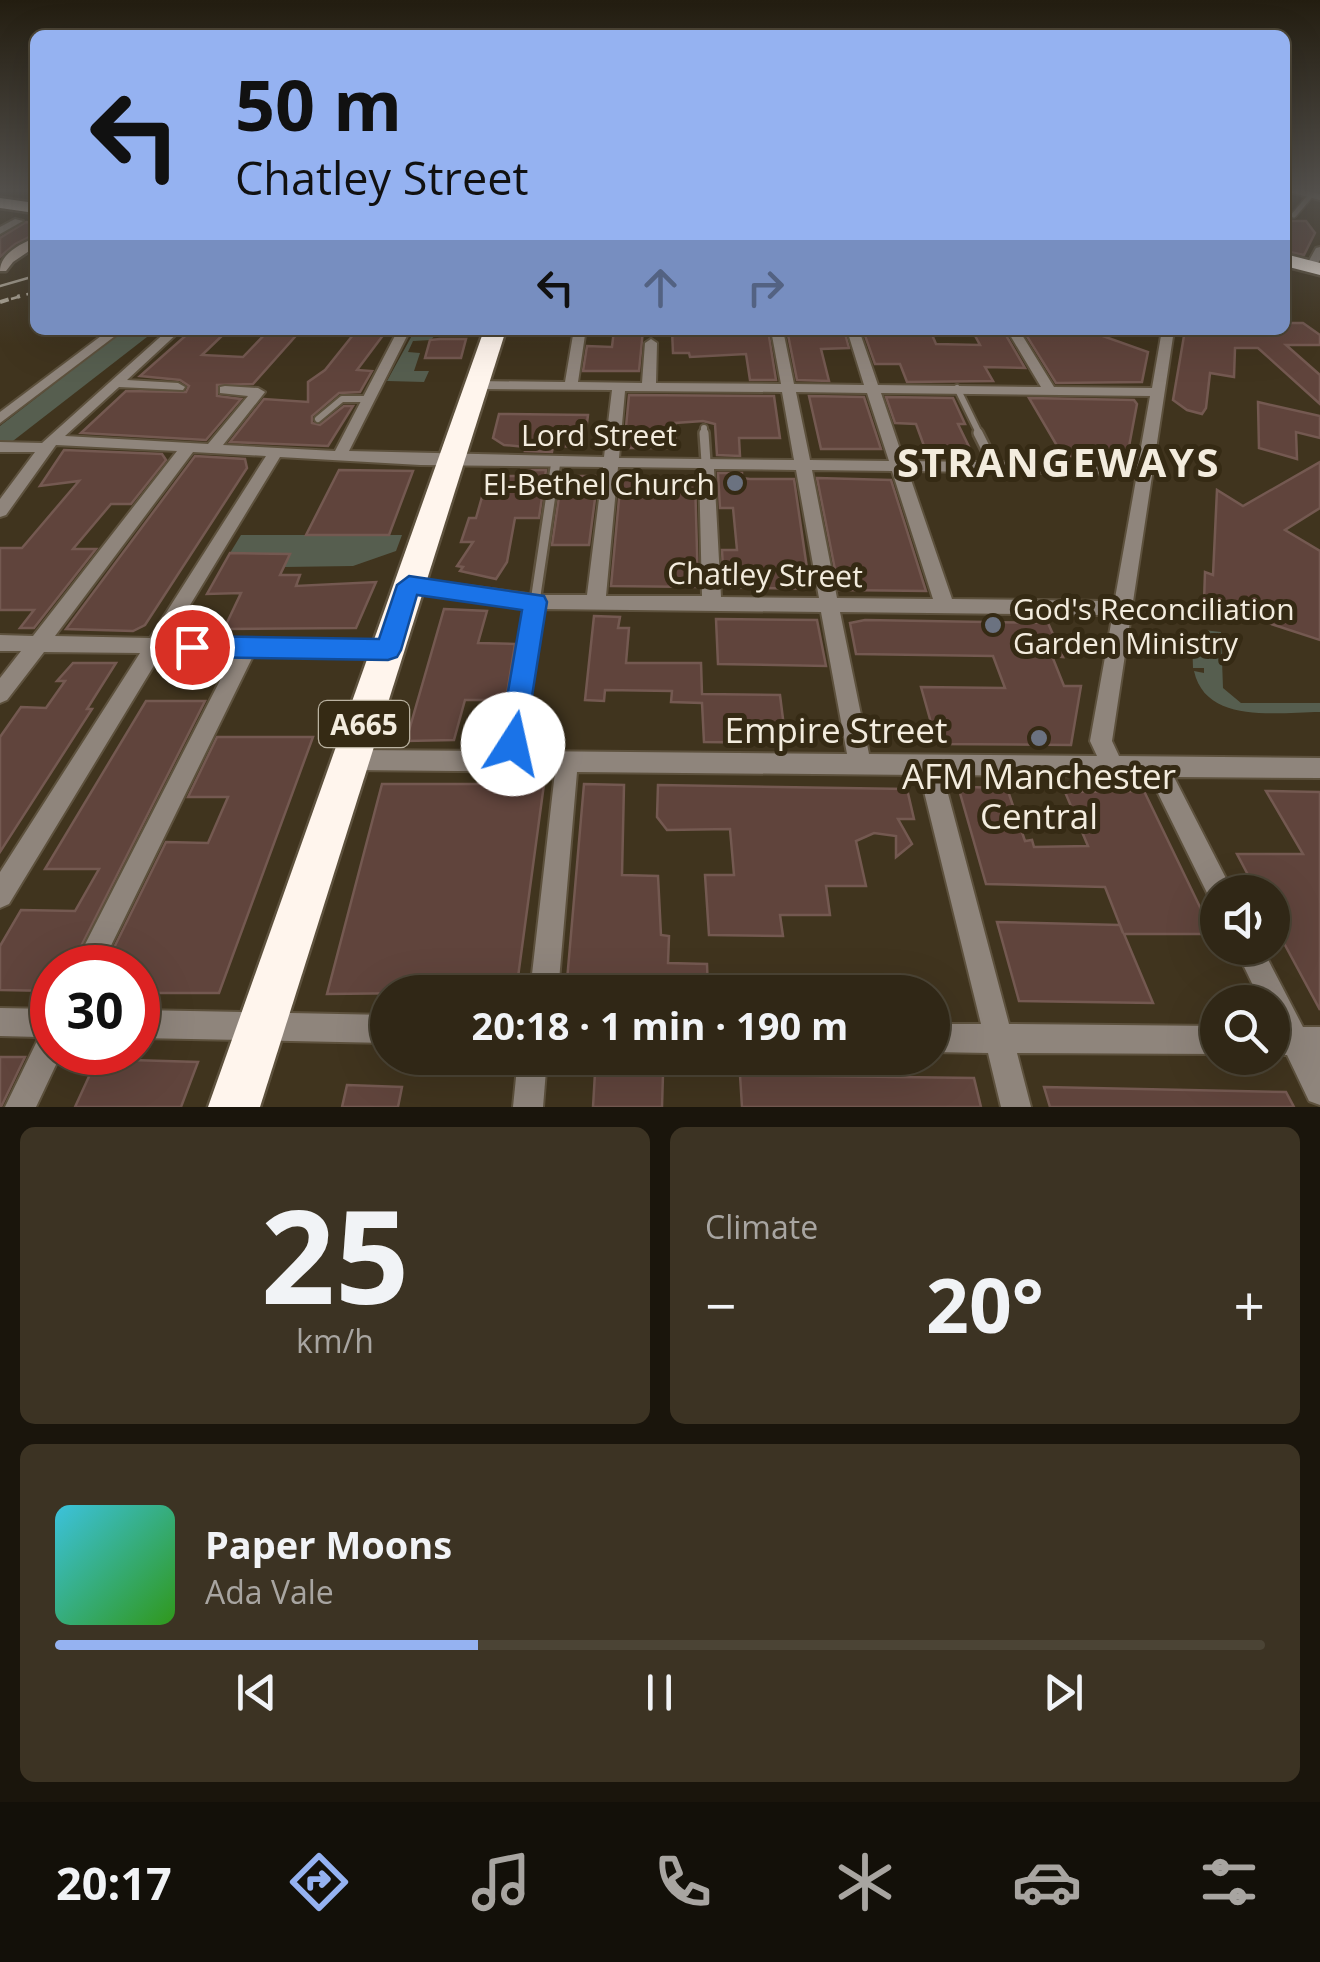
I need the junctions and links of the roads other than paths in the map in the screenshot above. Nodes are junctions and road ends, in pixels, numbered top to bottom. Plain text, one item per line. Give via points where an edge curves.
1 (30, 245) edge
2 (1290, 260) edge
3 (30, 262) edge
4 (1317, 262) edge
5 (5, 268) edge
6 (110, 335) edge
7 (169, 335) edge
8 (401, 335) edge
9 (493, 335) edge
10 (579, 335) dead end
11 (777, 335) edge
12 (855, 335) edge
13 (1016, 335) edge
14 (1167, 335) edge
15 (651, 343) dead end
16 (116, 383) junction
17 (477, 385) junction
18 (570, 385) junction
19 (618, 385) junction
20 (650, 385) junction
21 (178, 387) dead end
22 (788, 387) junction
23 (872, 387) junction
24 (957, 388) junction
25 (1050, 389) junction
26 (225, 390) dead end
27 (1157, 392) junction
28 (368, 399) junction
29 (0, 419) edge
30 (318, 419) dead end
31 (704, 428) dead end
32 (49, 444) junction
33 (0, 448) edge
34 (188, 448) junction
35 (212, 449) junction
36 (276, 452) junction
37 (340, 456) junction
38 (450, 460) junction
39 (556, 462) junction
40 (611, 462) junction
41 (706, 462) junction
42 (802, 463) junction
43 (898, 464) junction
44 (994, 466) junction
45 (1145, 469) junction
46 (0, 512) edge
47 (409, 585) junction
48 (535, 602) junction
49 (596, 602) junction
50 (712, 604) junction
51 (827, 605) junction
52 (945, 607) junction
53 (1121, 614) junction
54 (0, 643) edge
55 (39, 644) junction
56 (154, 646) junction
57 (247, 647) junction
58 (388, 650) junction
59 (0, 694) edge
60 (352, 760) junction
61 (510, 763) junction
62 (567, 763) junction
63 (860, 764) junction
64 (929, 765) junction
65 (1157, 766) junction
66 (1112, 768) junction
67 (1320, 768) edge
68 (1212, 875) edge
69 (0, 896) edge
70 (98, 945) edge
71 (1257, 965) edge
72 (546, 975) edge
73 (0, 1022) edge
74 (30, 1023) edge
75 (160, 1025) edge
76 (261, 1028) junction
77 (370, 1029) edge
78 (950, 1038) edge
79 (999, 1038) junction
80 (1200, 1040) edge
81 (1296, 1041) edge
82 (36, 1075) edge
83 (532, 1075) edge
84 (1320, 1090) edge
85 (20, 1107) edge
86 (234, 1107) edge
87 (528, 1107) edge
88 (1016, 1107) edge

1 - 5 street
2 - 4 highway
3 - 5 street
6 - 29 street
7 - 16 street
8 - 28 street
9 - 17 highway, A665
10 - 18 street
11 - 22 street
12 - 23 street
13 - 25 street
14 - 27 street
15 - 20 street
16 - 21 street
16 - 32 street
17 - 18 street
17 - 38 highway, A665
18 - 19 street
19 - 20 street
19 - 40 street
20 - 22 street
22 - 23 street
22 - 42 street
23 - 24 street
23 - 43 street
24 - 25 street
24 - 44 lane
25 - 27 street
26 - 35 street via 258,392
27 - 45 street
28 - 30 lane via 340,396
28 - 37 street
31 - 41 lane
32 - 33 street, Lord Street
32 - 34 street, Lord Street
32 - 46 street
34 - 35 street, Lord Street
34 - 55 street
35 - 36 street, Lord Street
36 - 37 street, Lord Street
36 - 56 street
37 - 38 street, Lord Street
38 - 39 street, Lord Street
38 - 47 highway, A665
39 - 40 street, Lord Street
39 - 48 lane
40 - 41 street, Lord Street
40 - 49 street
41 - 42 street, Lord Street
41 - 50 street
42 - 43 street, Lord Street
42 - 51 street
43 - 44 street, Lord Street
43 - 52 street
44 - 45 street, Lord Street
45 - 53 street
47 - 48 street, Chatley Street
47 - 58 highway, A665
48 - 49 street, Chatley Street
48 - 61 street
49 - 50 street, Chatley Street
50 - 51 street, Chatley Street
51 - 52 street, Chatley Street
51 - 63 street
52 - 53 street, Chatley Street via 1106,608
53 - 66 street via 1101,741
54 - 55 street
55 - 56 street
55 - 59 street
56 - 57 street
56 - 69 street
57 - 58 street
57 - 70 street
58 - 60 highway, A665
60 - 61 street, Empire Street
60 - 76 highway, A665
61 - 62 street, Empire Street
62 - 63 street, Empire Street
62 - 72 street
63 - 64 street, Empire Street
64 - 66 street, Empire Street
64 - 79 street
65 - 66 street, Empire Street
65 - 67 street, Empire Street
65 - 68 street
71 - 81 street
73 - 74 street
75 - 76 street
76 - 77 street
76 - 86 highway, A665
78 - 79 street
79 - 80 street
79 - 88 street
81 - 84 street
82 - 85 street
83 - 87 street

